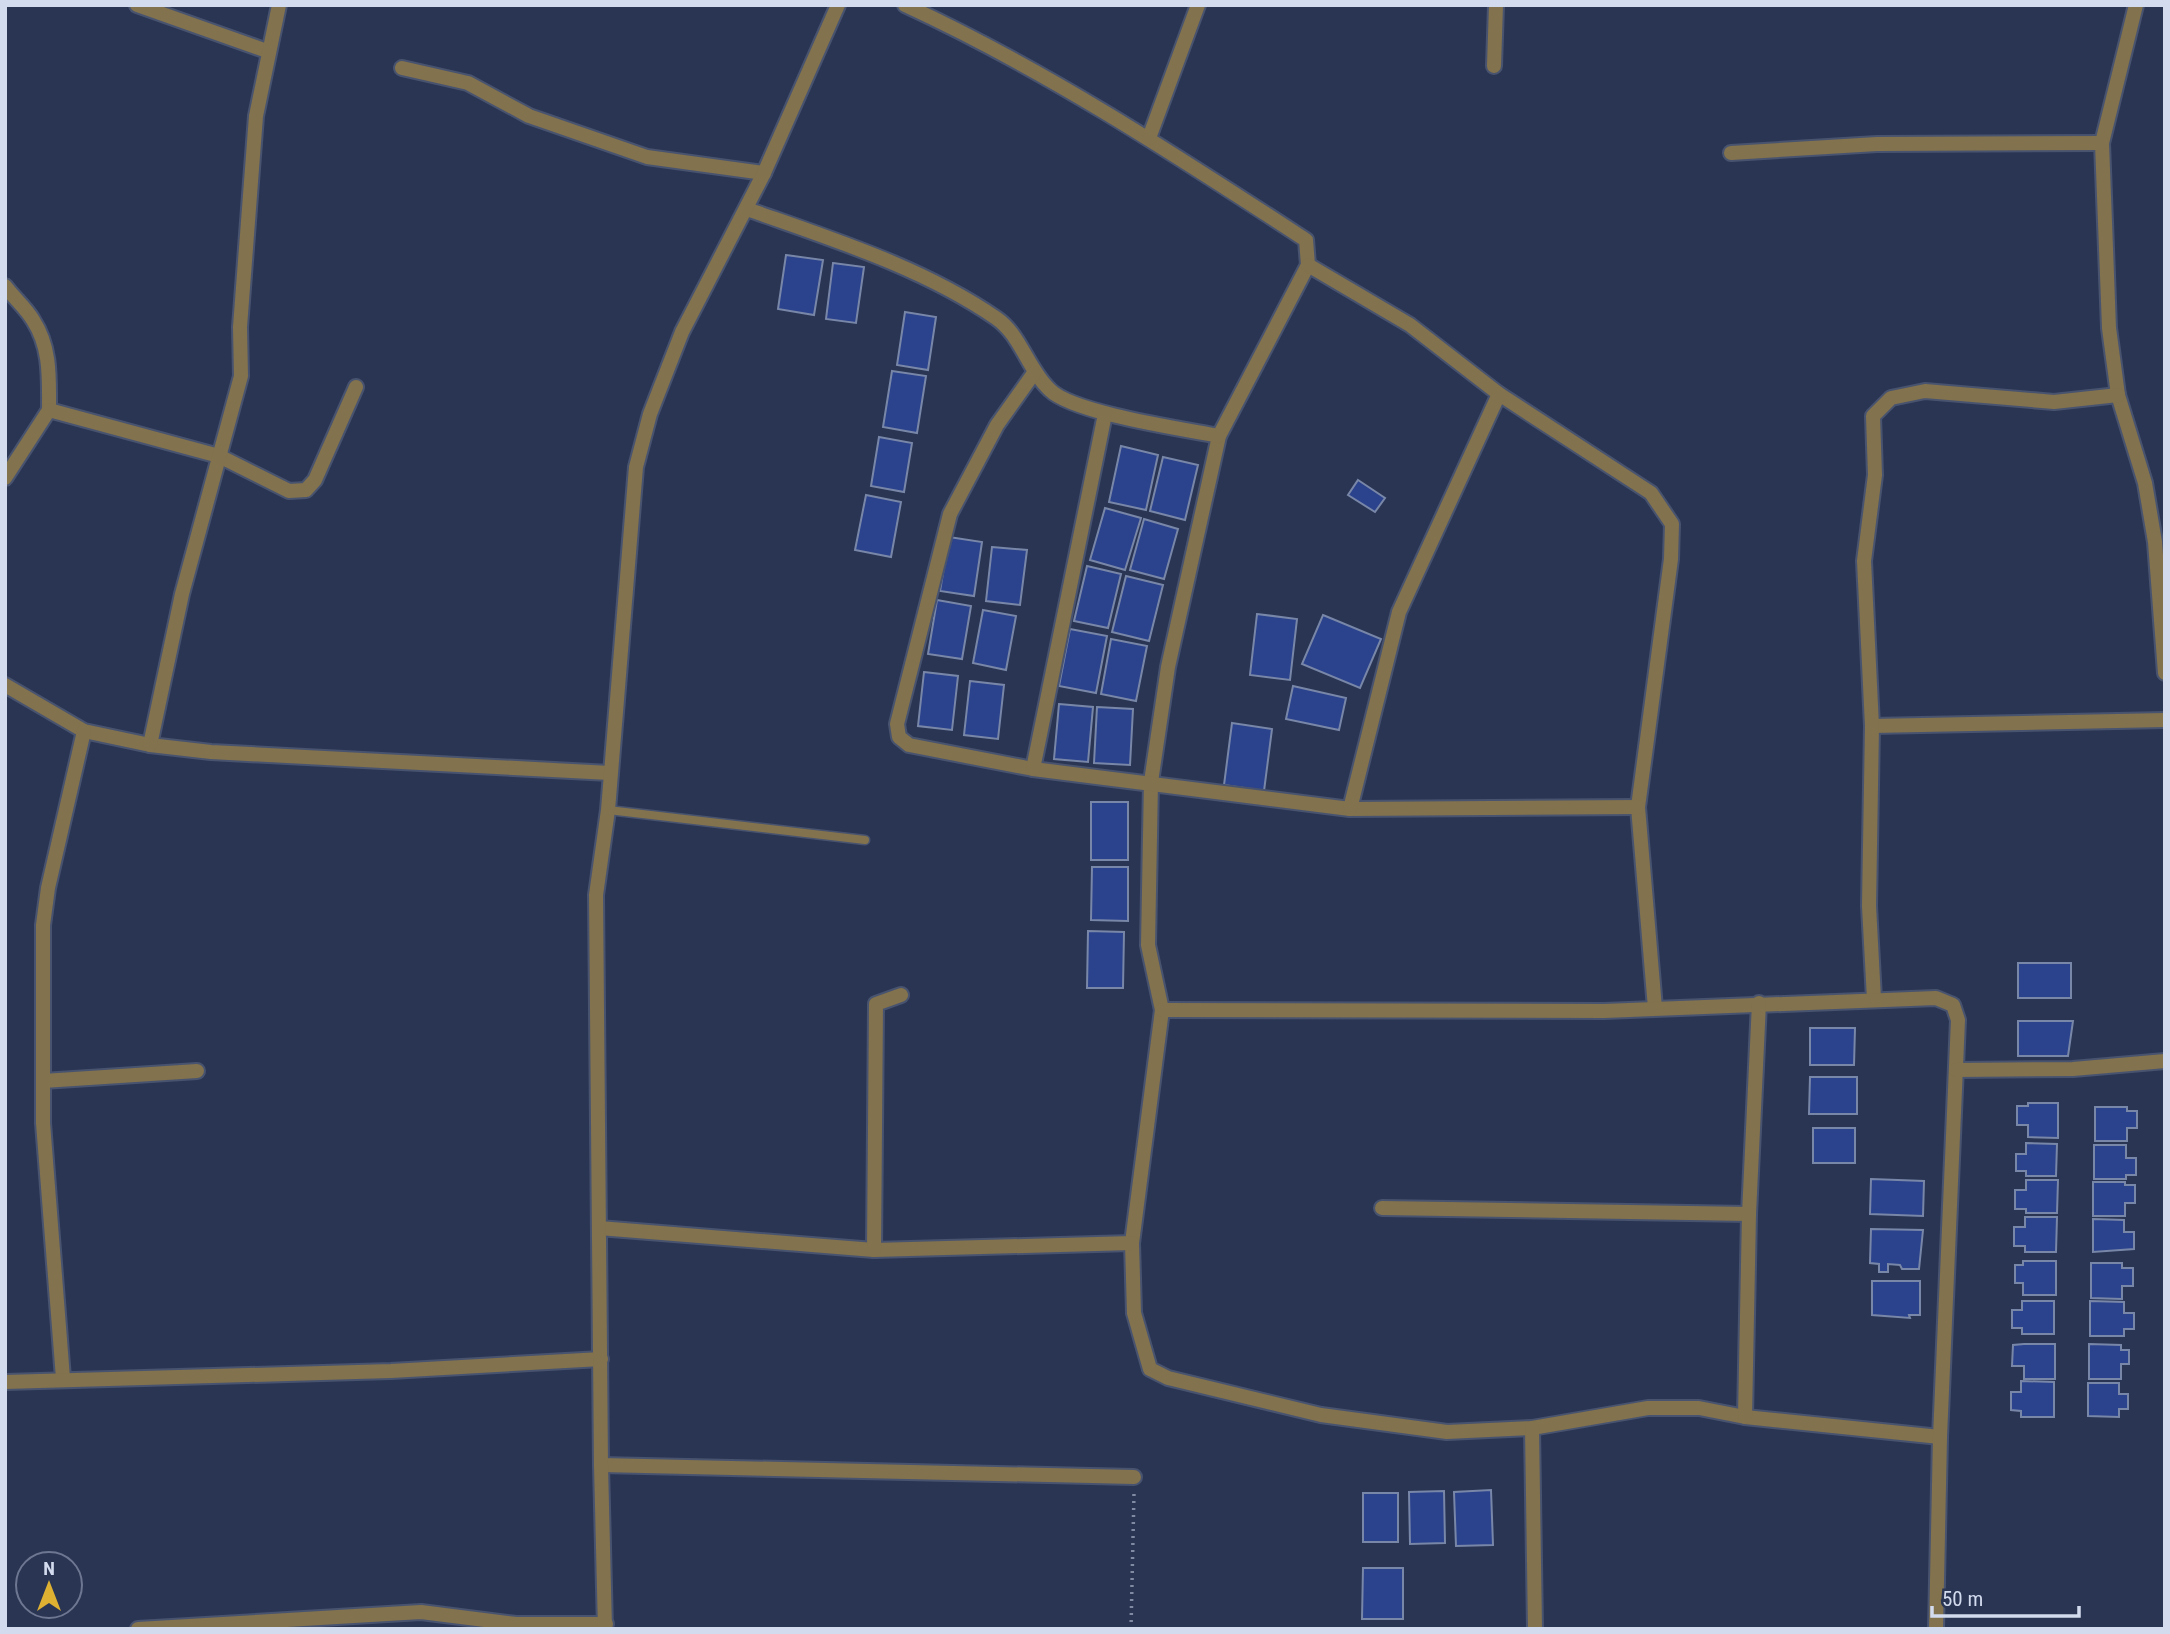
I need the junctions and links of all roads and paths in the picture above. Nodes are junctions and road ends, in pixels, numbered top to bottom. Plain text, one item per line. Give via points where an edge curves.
1 (137, 5) edge
2 (279, 5) edge
3 (838, 5) edge
4 (905, 5) edge
5 (1198, 5) edge
6 (1496, 5) edge
7 (2136, 5) edge
8 (267, 51) junction
9 (1494, 66) dead end
10 (402, 68) dead end
11 (1149, 138) junction
12 (2102, 143) junction
13 (1731, 153) dead end
14 (764, 173) junction
15 (747, 209) junction
16 (1308, 265) junction
17 (5, 286) edge
18 (1034, 373) junction
19 (356, 387) dead end
20 (1499, 394) junction
21 (2118, 395) junction
22 (49, 410) junction
23 (1105, 414) junction
24 (1219, 436) junction
25 (219, 456) junction
26 (5, 478) edge
27 (2165, 673) edge
28 (5, 685) edge
29 (2165, 720) edge
30 (1872, 726) junction
31 (84, 731) junction
32 (150, 745) junction
33 (1033, 769) junction
34 (610, 773) junction
35 (1152, 782) junction
36 (1638, 807) junction
37 (1350, 809) junction
38 (608, 810) junction
39 (865, 839) dead end
40 (901, 995) dead end
41 (1874, 999) junction
42 (1759, 1003) junction
43 (1655, 1008) junction
44 (1161, 1010) junction
45 (2165, 1061) edge
46 (1956, 1070) junction
47 (197, 1071) dead end
48 (43, 1081) junction
49 (1382, 1208) dead end
50 (1749, 1214) junction
51 (599, 1228) junction
52 (1132, 1243) junction
53 (874, 1250) junction
54 (601, 1359) junction
55 (63, 1378) junction
56 (5, 1381) edge
57 (1745, 1417) junction
58 (1532, 1428) junction
59 (1940, 1437) junction
60 (601, 1465) junction
61 (1134, 1477) joint
62 (605, 1626) edge
63 (138, 1629) edge
64 (1131, 1629) edge
65 (1535, 1629) edge
66 (1936, 1629) edge

1 - 8 street
2 - 8 street
3 - 14 street
4 - 11 street
5 - 11 street
6 - 9 street
7 - 12 street
8 - 25 street via 256,116 240,327 241,376
10 - 14 street via 468,83 529,116 648,157
11 - 16 street via 1306,240
12 - 13 street via 1877,144
12 - 21 street via 2109,328
14 - 15 street
15 - 18 street via 847,245 958,294 1000,320
15 - 34 street via 682,332 650,414 636,467
16 - 20 street via 1410,325
16 - 24 street
17 - 22 street via 33,319 45,342
18 - 23 street via 1052,393
18 - 33 street via 997,425 950,514 897,724 900,737 909,745
19 - 25 street via 306,490 289,491
20 - 36 street via 1651,493 1672,524
20 - 37 street via 1399,612
21 - 27 street via 2145,483 2155,542
21 - 30 street via 2054,402 1925,391 1891,398 1873,416 1875,475 1864,561
22 - 25 street
22 - 26 street
23 - 24 street
23 - 33 street
24 - 35 street via 1168,667
25 - 32 street via 182,594
28 - 31 street
29 - 30 street
30 - 41 street via 1869,906
31 - 32 street
31 - 48 street via 43,925
32 - 34 street
33 - 35 street
34 - 38 street
35 - 37 street
35 - 44 street via 1148,945
36 - 37 street
36 - 43 street
38 - 39 lane
38 - 51 street via 596,895
40 - 53 street via 876,1004
41 - 42 street
41 - 46 street via 1936,998 1953,1005 1958,1020
42 - 43 street
42 - 50 street
43 - 44 street
44 - 52 street
45 - 46 street via 2073,1069
46 - 59 street
47 - 48 street
48 - 55 street
49 - 50 street
50 - 57 street
51 - 53 street
51 - 54 street
52 - 53 street
52 - 58 street via 1134,1313 1140,1342 1150,1369 1168,1378 1321,1415 1399,1427 1447,1432
54 - 55 street via 377,1372
54 - 60 street
55 - 56 street
57 - 58 street via 1699,1408 1648,1408
57 - 59 street
58 - 65 street
59 - 66 street
60 - 61 street
60 - 62 street
61 - 64 path
62 - 63 street via 516,1624 421,1612

